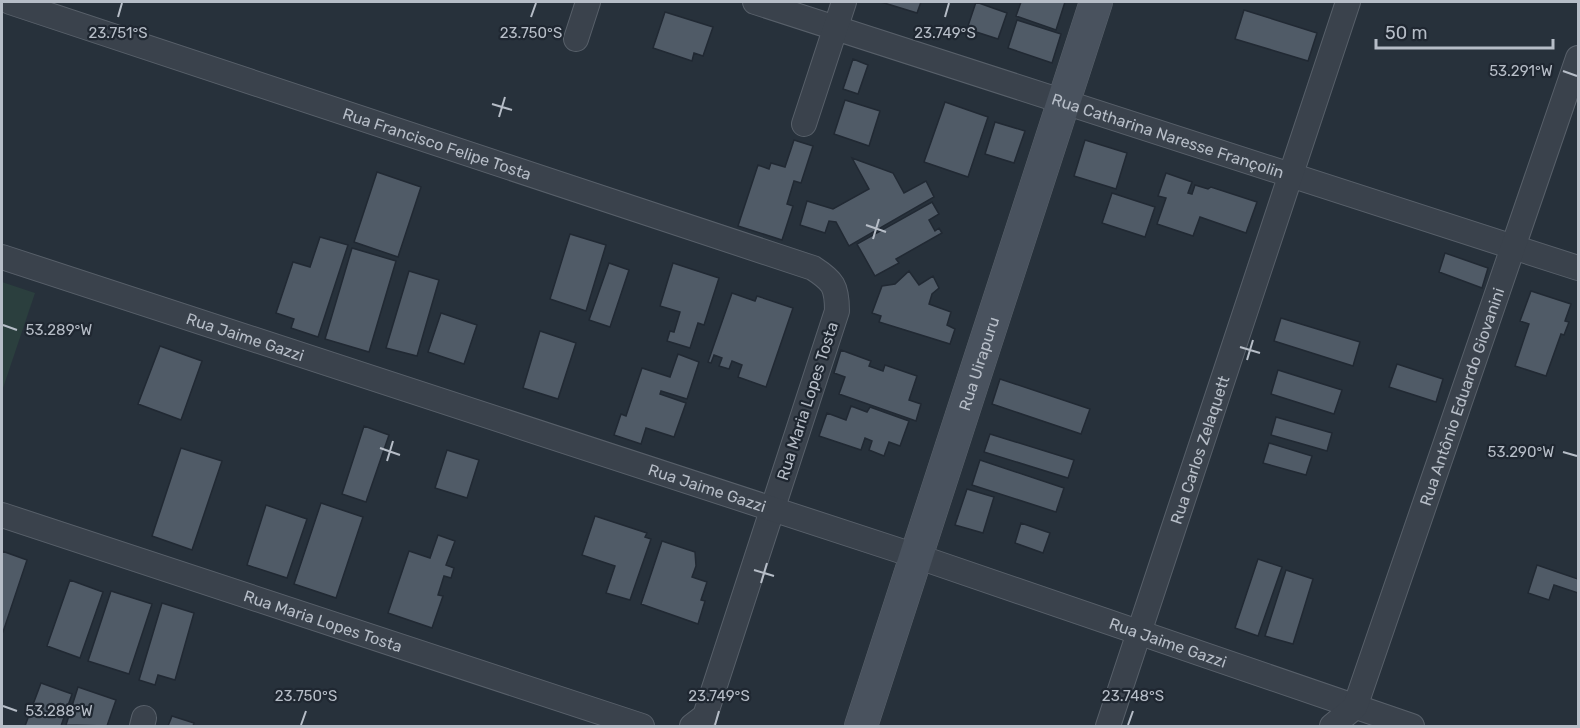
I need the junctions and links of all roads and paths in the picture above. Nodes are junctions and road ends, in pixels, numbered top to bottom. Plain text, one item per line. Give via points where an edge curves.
1 (10, 2) edge
2 (588, 2) edge
3 (755, 2) edge
4 (844, 2) edge
5 (1096, 2) edge
6 (1348, 2) edge
7 (836, 27) junction
8 (576, 39) dead end
9 (1578, 58) edge
10 (1063, 101) junction
11 (804, 124) dead end
12 (1291, 174) junction
13 (1513, 247) junction
14 (2, 257) edge
15 (1578, 268) edge
16 (837, 310) joint
17 (772, 509) junction
18 (2, 515) edge
19 (916, 556) junction
20 (1139, 633) junction
21 (1355, 707) junction
22 (642, 726) edge
23 (692, 726) edge
24 (861, 726) edge
25 (1108, 726) edge
26 (1332, 726) edge
27 (1412, 726) edge

1 - 16 street, Rua Francisco Felipe Tosta via 813,268 830,279 837,292
2 - 8 street
3 - 7 street, Rua Catharina Naresse Françolin
4 - 7 street
5 - 10 street, Rua Uirapuru
6 - 12 street, Rua Carlos Zelaquett
7 - 10 street, Rua Catharina Naresse Françolin
7 - 11 street
9 - 13 street, Rua Antônio Eduardo Giovanini
10 - 12 street, Rua Catharina Naresse Françolin
10 - 19 street, Rua Uirapuru
12 - 13 street, Rua Catharina Naresse Françolin
12 - 20 street, Rua Carlos Zelaquett
13 - 15 street, Rua Catharina Naresse Françolin
13 - 21 street, Rua Antônio Eduardo Giovanini
14 - 17 street, Rua Jaime Gazzi
16 - 17 street, Rua Maria Lopes Tosta
17 - 19 street, Rua Jaime Gazzi
17 - 23 street, Rua Maria Lopes Tosta via 705,716
18 - 22 street, Rua Maria Lopes Tosta
19 - 20 street, Rua Jaime Gazzi
19 - 24 street, Rua Uirapuru
20 - 21 street, Rua Jaime Gazzi
20 - 25 street, Rua Carlos Zelaquett
21 - 26 street
21 - 27 street, Rua Jaime Gazzi

